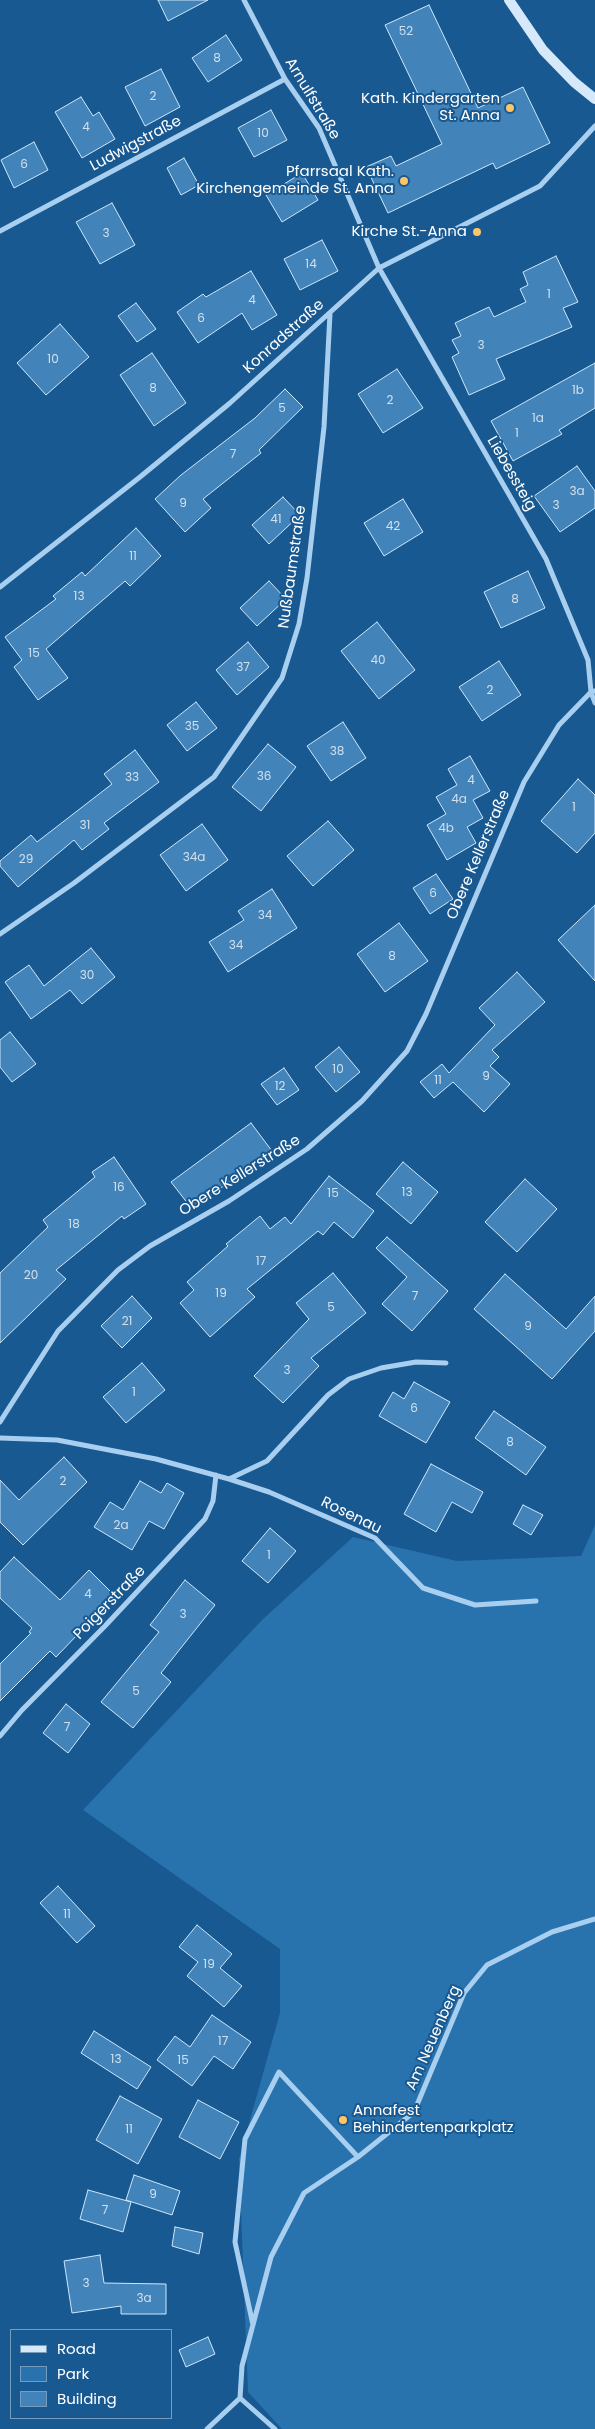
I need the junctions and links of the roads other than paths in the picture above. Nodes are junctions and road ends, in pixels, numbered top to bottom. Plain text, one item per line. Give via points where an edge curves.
1 (244, 0) edge
2 (509, 0) edge
3 (284, 79) junction
4 (595, 99) edge
5 (595, 126) edge
6 (0, 231) edge
7 (379, 268) junction
8 (330, 313) junction
9 (0, 587) edge
10 (593, 692) edge
11 (595, 703) edge
12 (0, 934) edge
13 (446, 1363) dead end
14 (0, 1422) edge
15 (0, 1438) edge
16 (216, 1475) junction
17 (229, 1479) junction
18 (536, 1601) dead end
19 (0, 1736) edge
20 (595, 1919) edge
21 (358, 2157) junction
22 (254, 2328) junction
23 (240, 2398) junction
24 (207, 2429) edge
25 (275, 2429) edge

1 - 3 street, Arnulfstraße
2 - 4 street via 543,50
3 - 6 street, Ludwigstraße
3 - 7 street, Arnulfstraße via 319,128
5 - 7 street, Konradstraße via 540,186
7 - 8 street, Konradstraße
7 - 10 street, Liebessteig via 546,560 588,660
8 - 9 street, Konradstraße via 163,458
8 - 12 street, Nußbaumstraße via 324,427 300,624 282,678 214,776 74,883
10 - 11 street, Liebessteig
10 - 14 street, Obere Kellerstraße via 559,725 524,782 426,1014 407,1051 362,1101 307,1148 229,1200 150,1246 118,1270 58,1331
13 - 17 street via 416,1362 381,1368 349,1379 328,1395 267,1461
15 - 16 street, Rosenau via 57,1440 156,1459
16 - 17 street, Rosenau
16 - 19 street, Poigerstraße via 213,1501 205,1519
17 - 18 street, Rosenau via 269,1492 375,1538 423,1588 475,1605
20 - 21 street, Am Neuenberg via 552,1932 487,1965 464,1993 414,2112
21 - 22 street, Am Neuenberg via 304,2194 271,2257
21 - 22 street, Am Neuenberg via 279,2072 245,2139 244,2149 235,2242
22 - 23 street, Am Neuenberg via 242,2366
23 - 24 street
23 - 25 street

